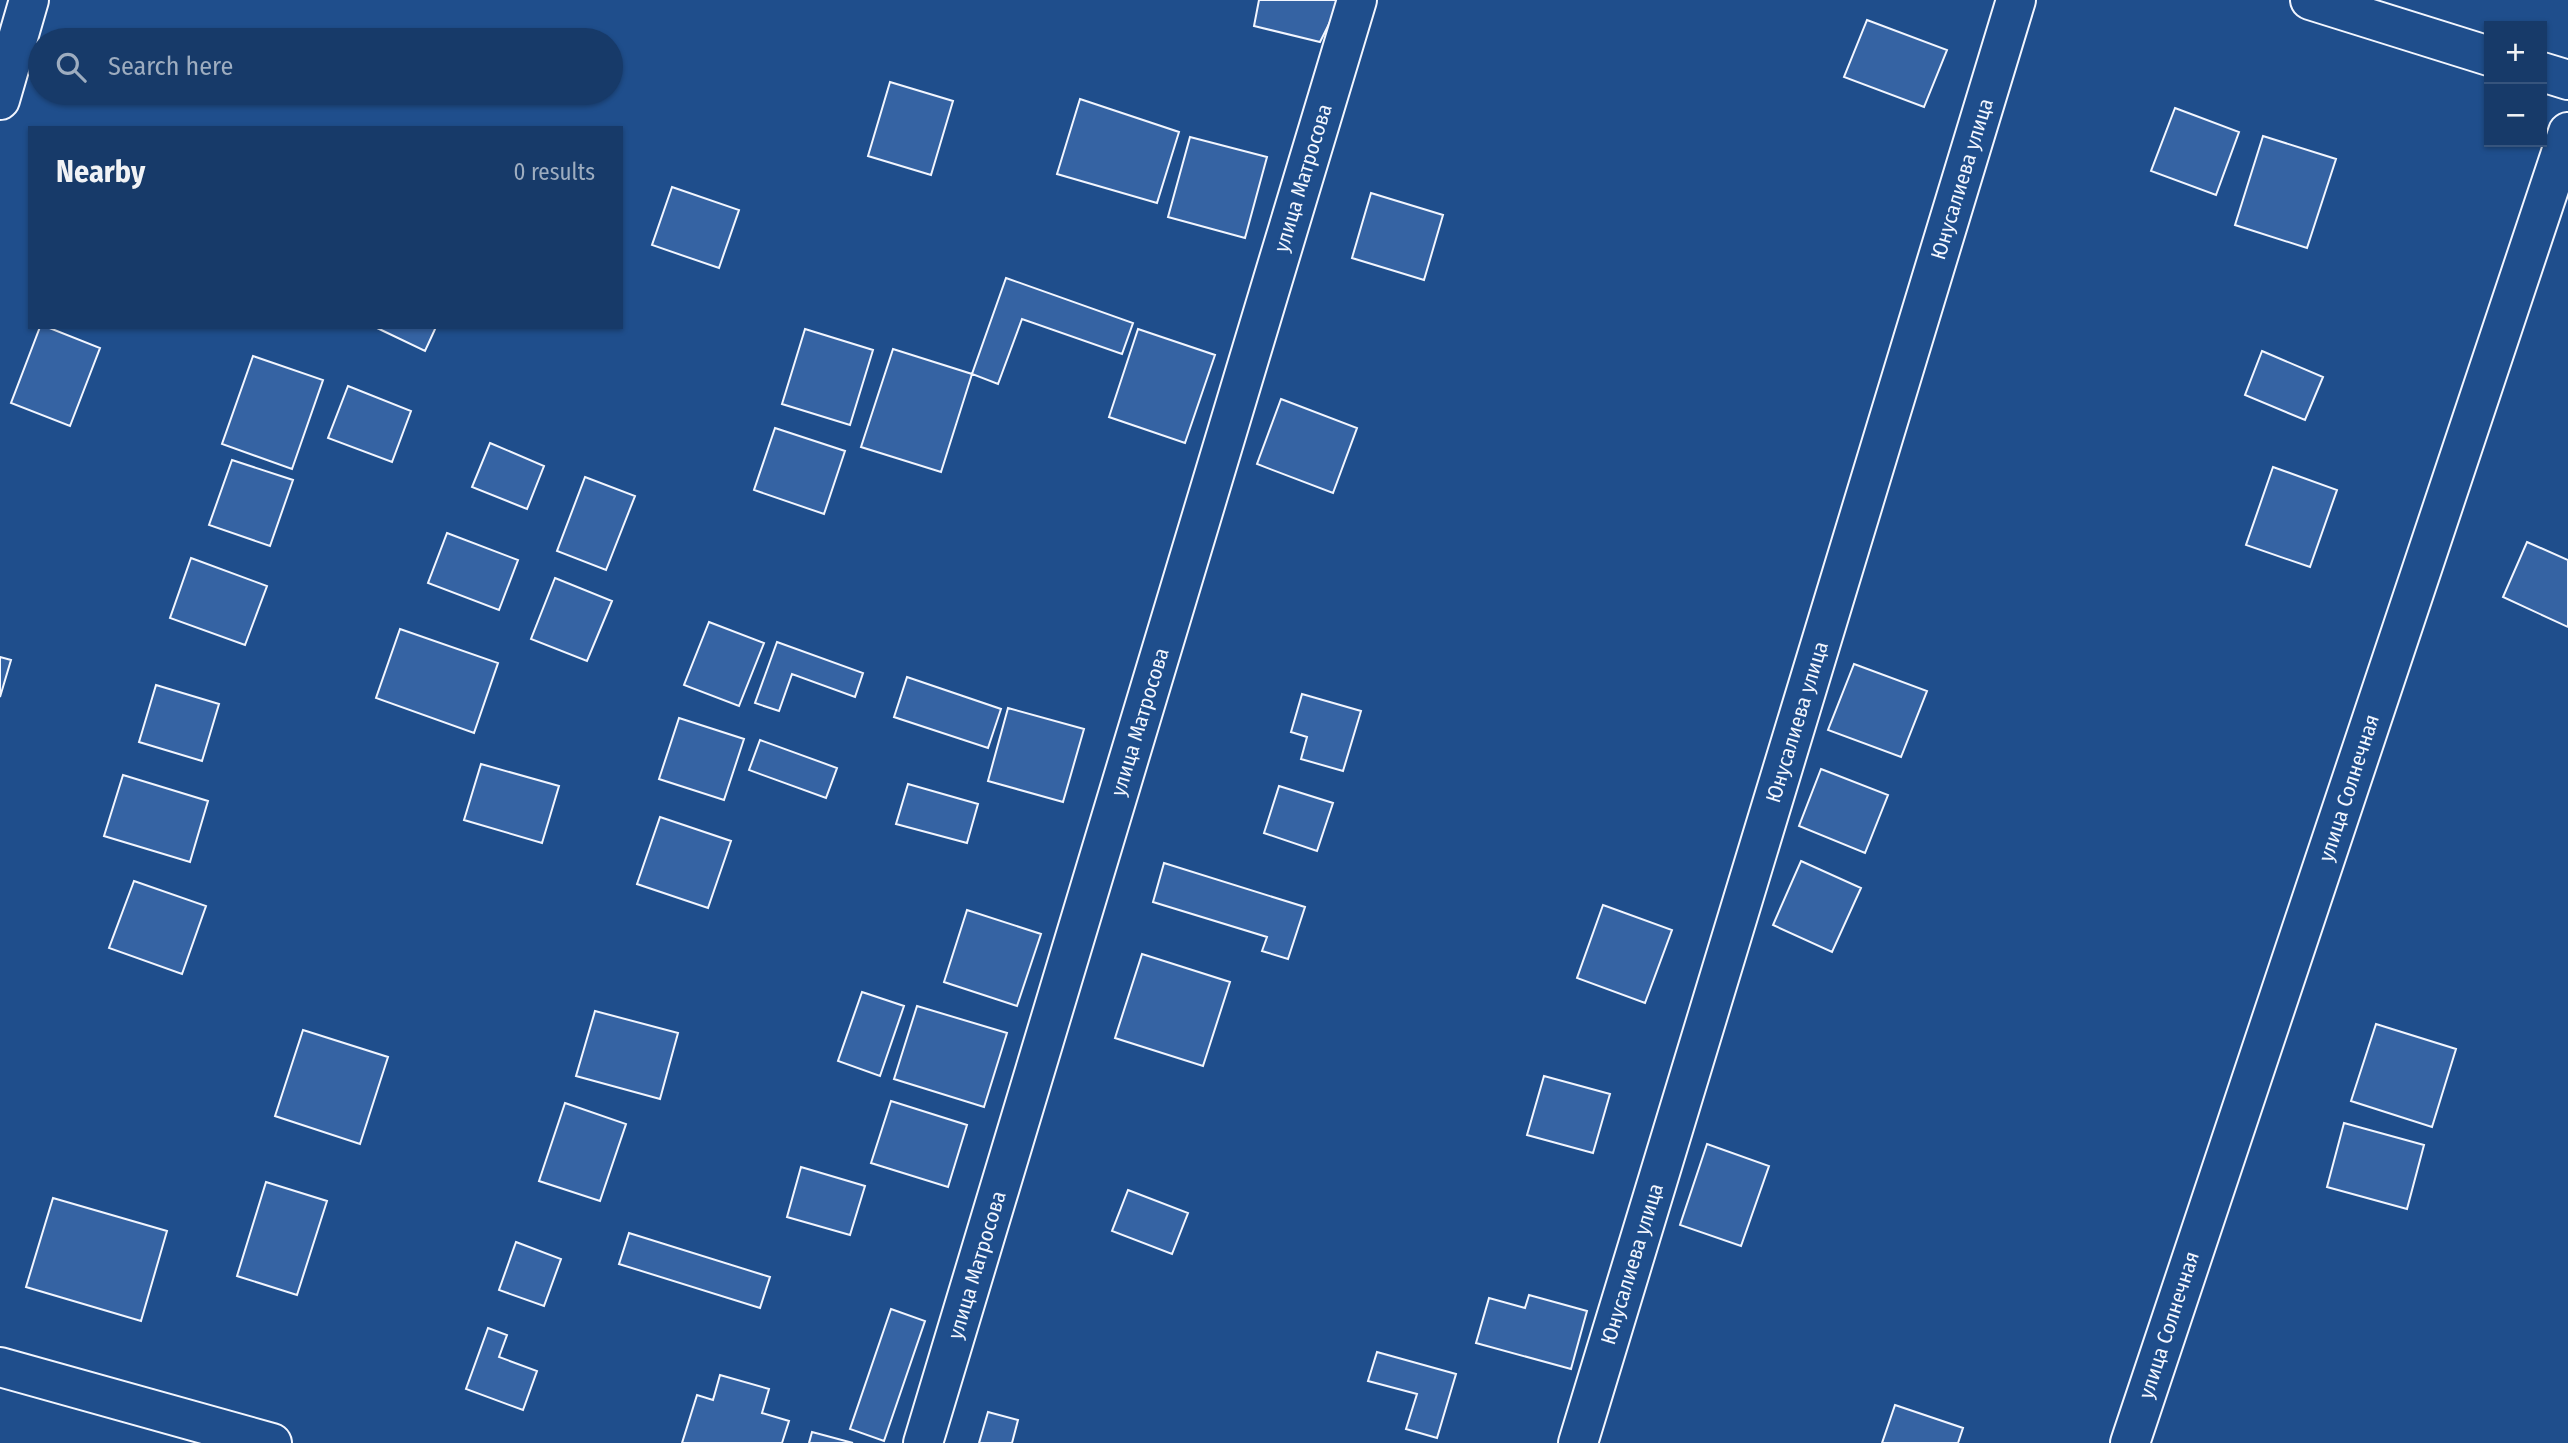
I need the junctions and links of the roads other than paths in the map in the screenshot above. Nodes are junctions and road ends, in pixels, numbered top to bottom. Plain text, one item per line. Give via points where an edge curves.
1 (29, 0) edge
2 (1357, 0) edge
3 (2016, 0) edge
4 (2310, 0) edge
5 (2484, 54) edge
6 (2547, 74) edge
7 (2568, 80) edge
8 (0, 100) edge
9 (2568, 132) edge
10 (0, 1367) edge
11 (272, 1443) edge
12 (923, 1443) edge
13 (1578, 1443) edge
14 (2130, 1443) edge

1 - 8 street
2 - 12 street, улица Матросова
3 - 13 street, Юнусалиева улица
4 - 5 street
6 - 7 street
9 - 14 street, улица Солнечная
10 - 11 street

